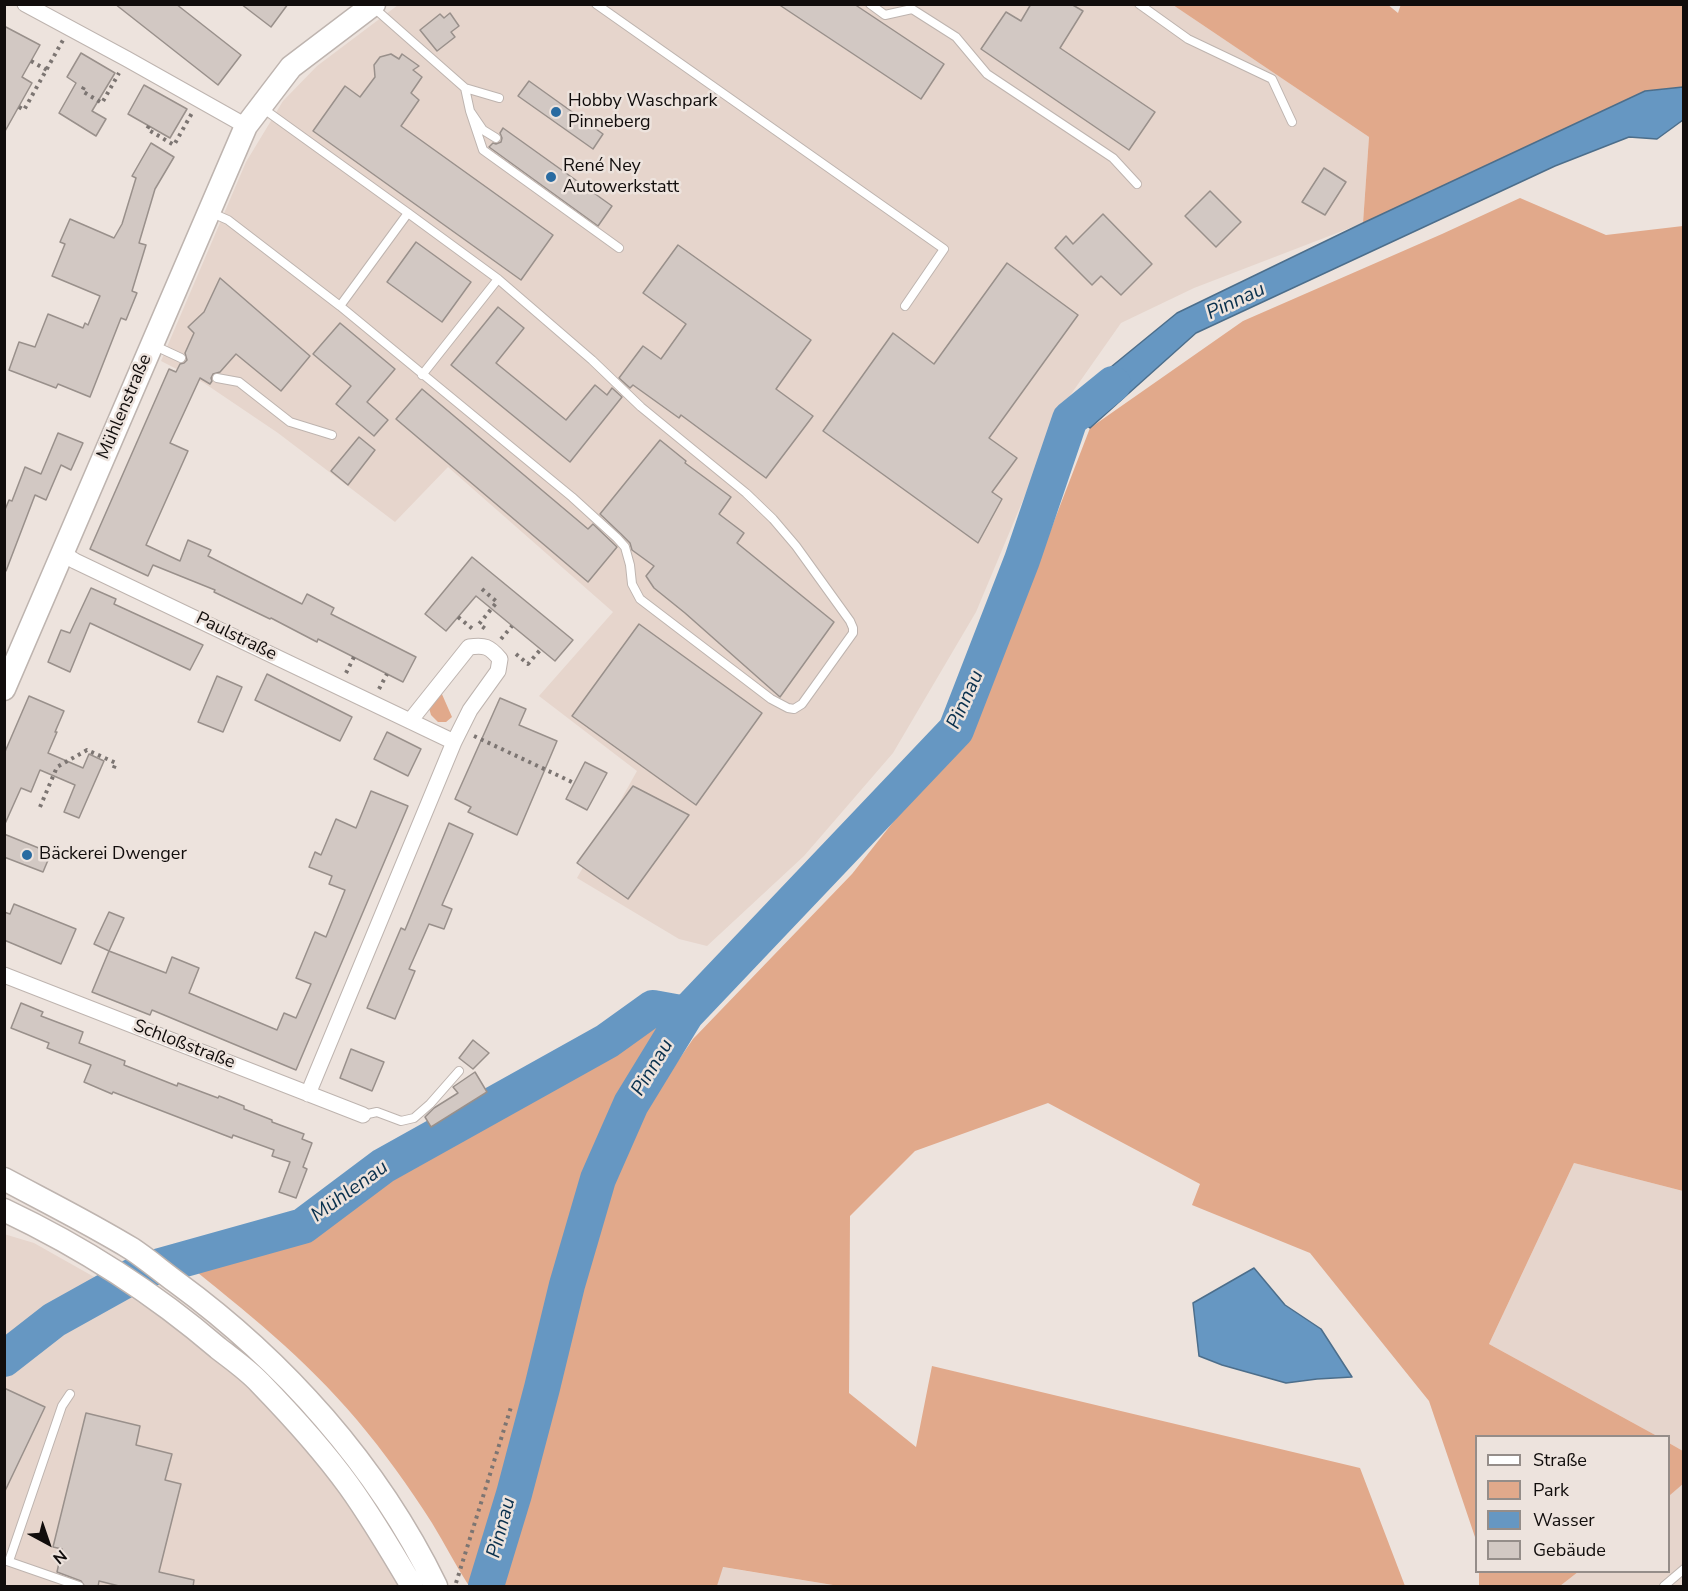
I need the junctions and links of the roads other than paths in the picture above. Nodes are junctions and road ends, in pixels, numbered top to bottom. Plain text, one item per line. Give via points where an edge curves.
1 (25, 4) edge
2 (596, 4) edge
3 (870, 4) edge
4 (1139, 4) edge
5 (373, 5) edge
6 (465, 88) junction
7 (499, 98) dead end
8 (260, 107) junction
9 (470, 111) junction
10 (1292, 122) dead end
11 (246, 126) junction
12 (496, 138) dead end
13 (1137, 184) dead end
14 (208, 212) junction
15 (408, 213) junction
16 (619, 248) dead end
17 (498, 279) junction
18 (340, 306) junction
19 (905, 306) dead end
20 (152, 344) junction
21 (181, 358) dead end
22 (422, 375) junction
23 (217, 378) dead end
24 (332, 435) dead end
25 (62, 553) junction
26 (4, 689) edge
27 (410, 721) junction
28 (457, 736) junction
29 (4, 975) edge
30 (459, 1071) dead end
31 (308, 1094) junction
32 (363, 1115) joint
33 (4, 1179) edge
34 (4, 1210) edge
35 (70, 1394) dead end
36 (7, 1561) edge
37 (1683, 1569) edge
38 (79, 1587) edge
39 (412, 1587) edge
40 (436, 1587) edge
41 (1664, 1587) edge

1 - 11 street
2 - 19 lane via 944,249
3 - 13 lane via 885,15 912,9 956,38 987,74 1113,158
4 - 10 lane via 1188,39 1272,79
5 - 6 lane
5 - 8 main road, Mühlenstraße via 291,68
6 - 7 lane
6 - 9 lane
8 - 11 main road, Mühlenstraße
8 - 15 lane
9 - 12 lane via 483,130
9 - 16 lane via 483,150
11 - 14 main road, Mühlenstraße
14 - 18 lane via 228,220
14 - 20 main road, Mühlenstraße
15 - 17 lane
15 - 18 lane
17 - 22 lane
17 - 22 lane via 773,519 850,621 853,633 802,704 794,709 771,699 640,598 632,584 625,547 618,538
18 - 22 lane
20 - 21 lane
20 - 25 main road, Mühlenstraße
23 - 24 lane via 239,382 290,422
25 - 26 main road, Mühlenstraße
25 - 27 street, Paulstraße
27 - 28 street, Paulstraße
27 - 28 street via 469,647 483,645 500,659 498,671
28 - 31 street
29 - 31 street, Schloßstraße
30 - 32 lane via 414,1118 401,1122 377,1113
31 - 32 street, Schloßstraße
33 - 40 main road via 134,1251 207,1304 275,1365 369,1474
34 - 39 main road via 42,1228 188,1322 258,1381 348,1485
35 - 36 lane via 62,1406
36 - 38 lane
37 - 41 lane

